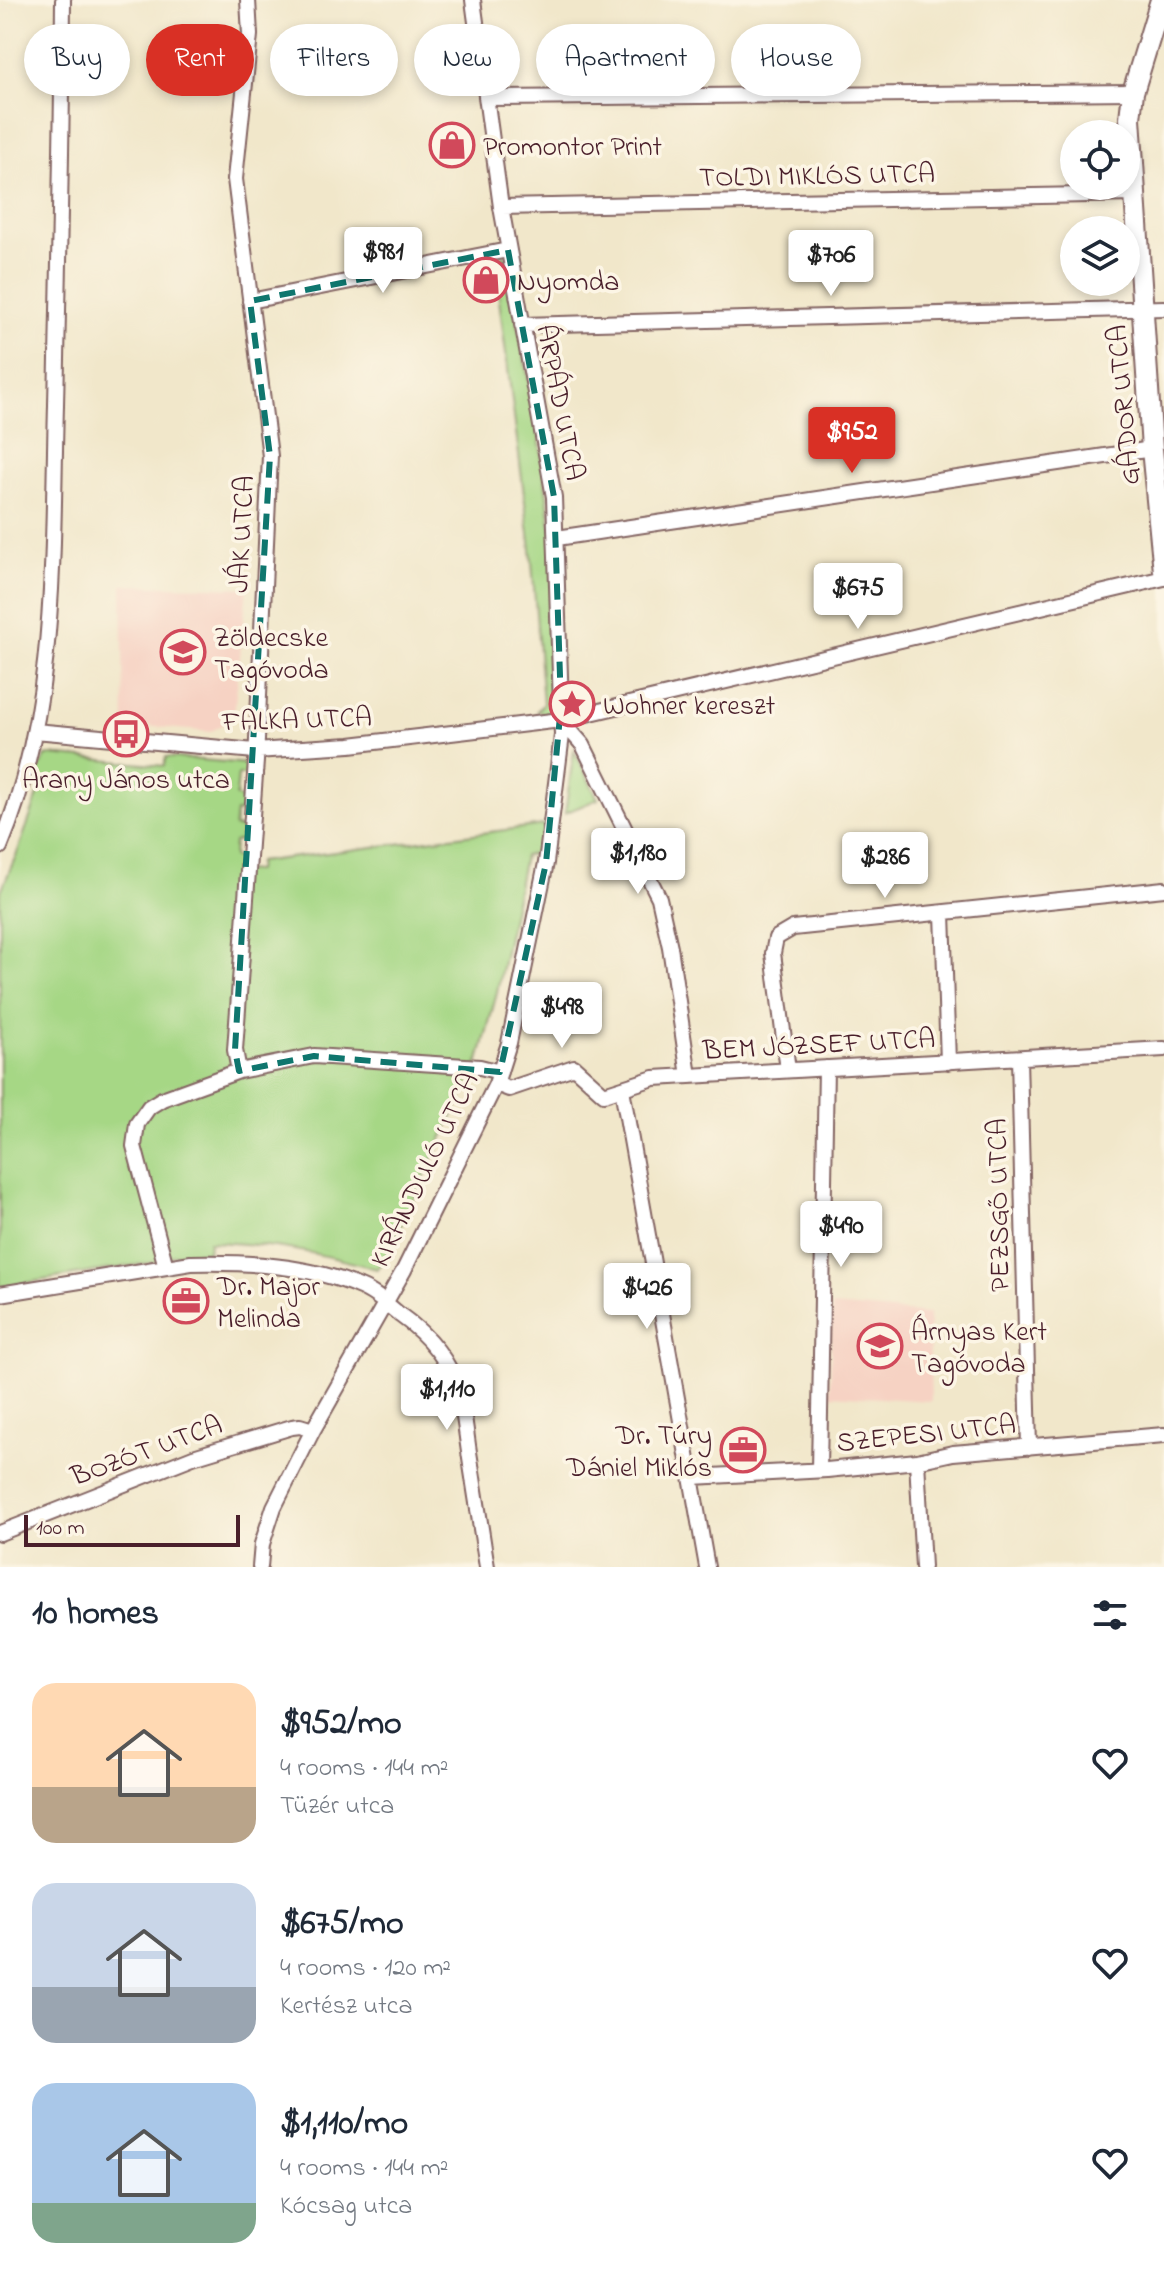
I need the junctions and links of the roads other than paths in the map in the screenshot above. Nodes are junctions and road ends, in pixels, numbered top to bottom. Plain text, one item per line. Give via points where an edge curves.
1 (63, 0) edge
2 (248, 0) edge
3 (473, 0) edge
4 (1161, 0) edge
5 (1133, 92) junction
6 (486, 98) junction
7 (1130, 120) edge
8 (1060, 196) edge
9 (1135, 200) edge
10 (501, 207) junction
11 (508, 250) junction
12 (250, 301) junction
13 (1164, 308) edge
14 (1142, 309) junction
15 (522, 325) junction
16 (1152, 449) junction
17 (557, 538) junction
18 (1164, 571) edge
19 (1164, 578) edge
20 (561, 720) junction
21 (35, 731) junction
22 (255, 751) junction
23 (0, 847) edge
24 (1164, 889) edge
25 (943, 913) junction
26 (1164, 1049) edge
27 (1019, 1058) junction
28 (948, 1062) junction
29 (826, 1068) junction
30 (788, 1070) junction
31 (239, 1071) junction
32 (689, 1076) junction
33 (498, 1078) junction
34 (622, 1089) junction
35 (166, 1267) junction
36 (0, 1294) edge
37 (385, 1304) junction
38 (313, 1430) junction
39 (1164, 1435) edge
40 (1029, 1447) junction
41 (917, 1461) junction
42 (819, 1470) junction
43 (693, 1477) junction
44 (0, 1533) edge
45 (260, 1567) edge
46 (487, 1567) edge
47 (707, 1567) edge
48 (923, 1567) edge

1 - 21 street via 50,601
2 - 12 street, JÁK UTCA via 250,35 235,179
3 - 6 street, ÁRPÁD UTCA
4 - 5 street, GÁDOR UTCA
5 - 6 street
5 - 7 street, GÁDOR UTCA
6 - 10 street, ÁRPÁD UTCA
8 - 10 street, TOLDI MIKLÓS UTCA
9 - 14 street, GÁDOR UTCA
10 - 11 street, ÁRPÁD UTCA
11 - 12 street
11 - 15 street, ÁRPÁD UTCA
12 - 22 street, JÁK UTCA via 270,456
13 - 14 street
14 - 15 street
14 - 16 street, GÁDOR UTCA
15 - 17 street, ÁRPÁD UTCA via 549,460
16 - 17 street
16 - 18 street, GÁDOR UTCA
17 - 20 street, ÁRPÁD UTCA
19 - 20 street, FALKA UTCA
20 - 22 street, FALKA UTCA
20 - 32 street via 583,745 659,898
20 - 33 street, KIRÁNDULÓ UTCA via 546,863
21 - 22 street, FALKA UTCA
21 - 23 street
22 - 31 street, JÁK UTCA via 235,1050
24 - 25 street
25 - 28 street
25 - 30 street via 793,928 776,938 773,953
26 - 27 street, BEM JÓZSEF UTCA
27 - 28 street, BEM JÓZSEF UTCA
27 - 40 street, PEZSGŐ UTCA
28 - 29 street, BEM JÓZSEF UTCA
29 - 30 street, BEM JÓZSEF UTCA
29 - 42 street
30 - 32 street, BEM JÓZSEF UTCA
31 - 33 street via 314,1056 480,1067
31 - 35 street via 162,1099 137,1124 134,1146
32 - 34 street, BEM JÓZSEF UTCA via 654,1078
33 - 34 street via 505,1088 514,1088 574,1067 604,1094
33 - 37 street, KIRÁNDULÓ UTCA
34 - 43 street
35 - 36 street
35 - 37 street via 212,1262 272,1266 360,1287
37 - 38 street, KIRÁNDULÓ UTCA
37 - 46 street via 433,1345 453,1377
38 - 44 street, BOZÓT UTCA via 292,1427 215,1449
38 - 45 street, KIRÁNDULÓ UTCA via 274,1507
39 - 40 street, SZEPESI UTCA
40 - 41 street, SZEPESI UTCA
41 - 42 street, SZEPESI UTCA
41 - 48 street
42 - 43 street, SZEPESI UTCA
43 - 47 street

